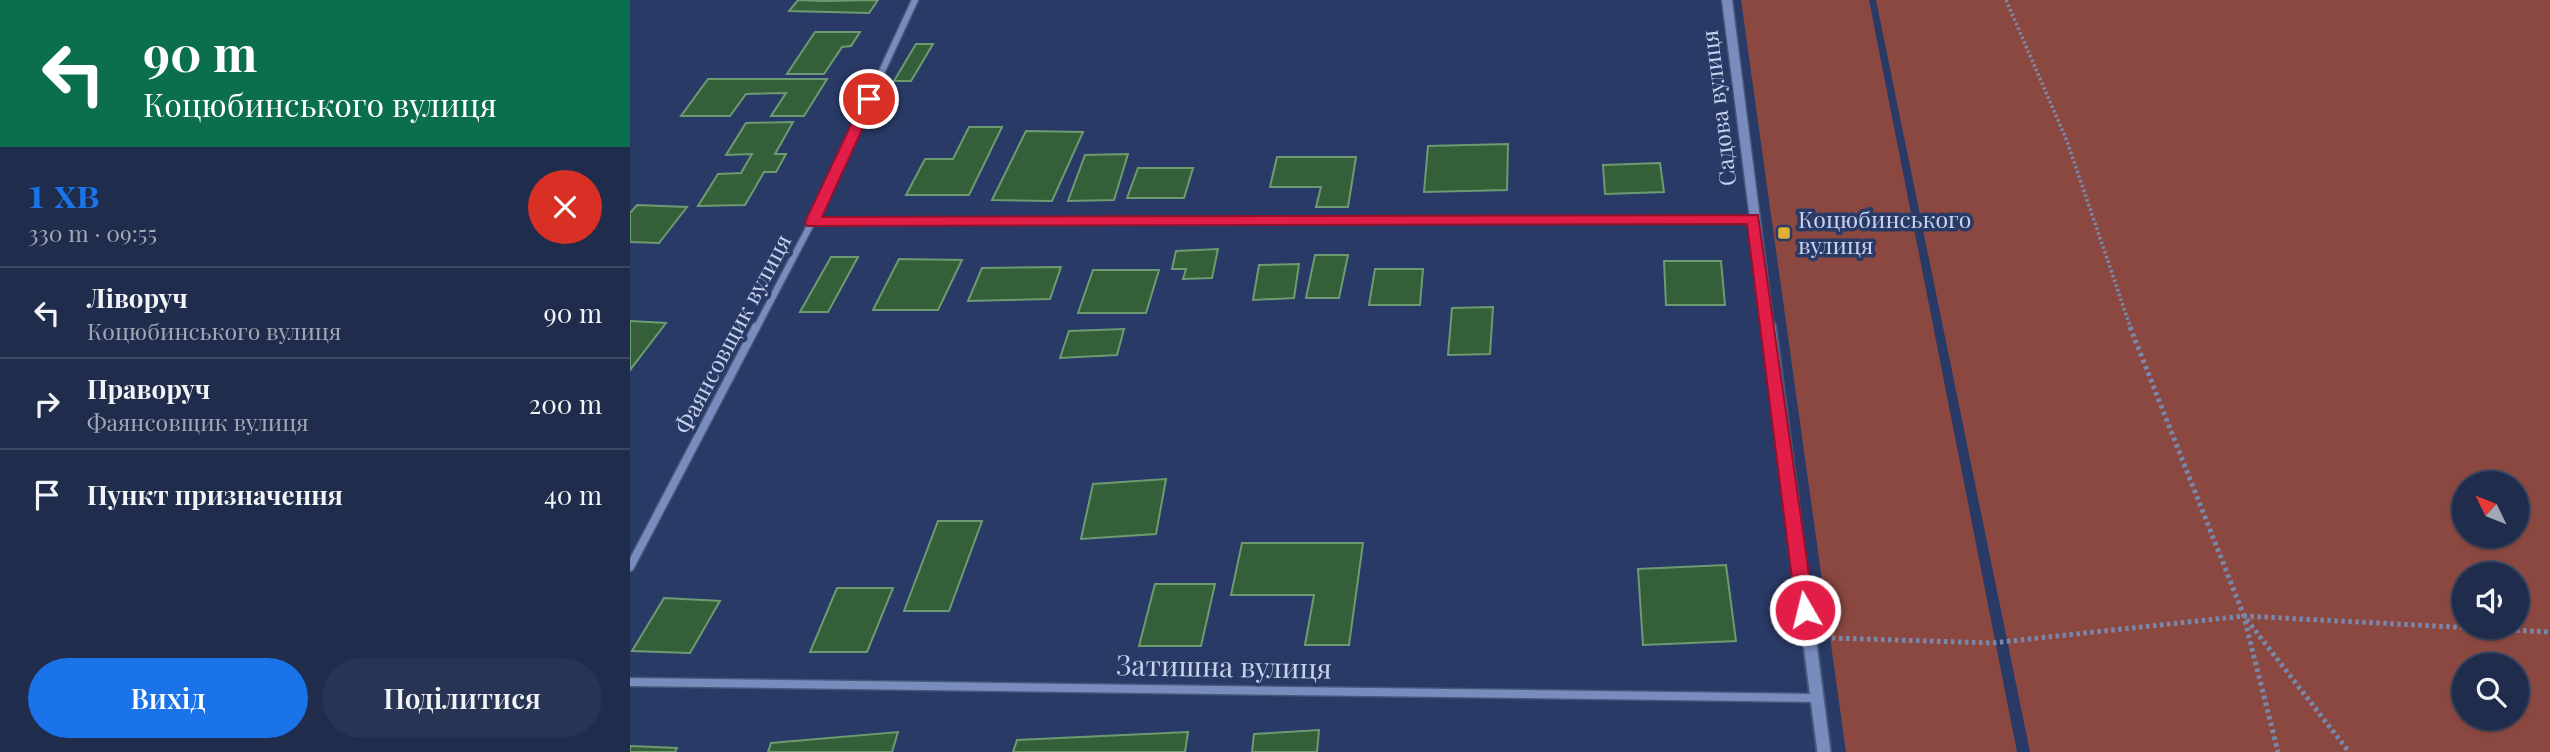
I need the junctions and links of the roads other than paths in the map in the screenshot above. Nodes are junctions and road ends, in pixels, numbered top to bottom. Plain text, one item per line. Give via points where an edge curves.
1 (915, 0) edge
2 (1727, 0) edge
3 (1753, 219) junction
4 (812, 222) junction
5 (630, 567) edge
6 (630, 682) edge
7 (1817, 698) junction
8 (1824, 752) edge

1 - 4 street, Фаянсовщик вулиця
2 - 3 street, Садова вулиця
3 - 4 street
3 - 7 street, Садова вулиця
4 - 5 street, Фаянсовщик вулиця
6 - 7 street, Затишна вулиця
7 - 8 street, Садова вулиця

